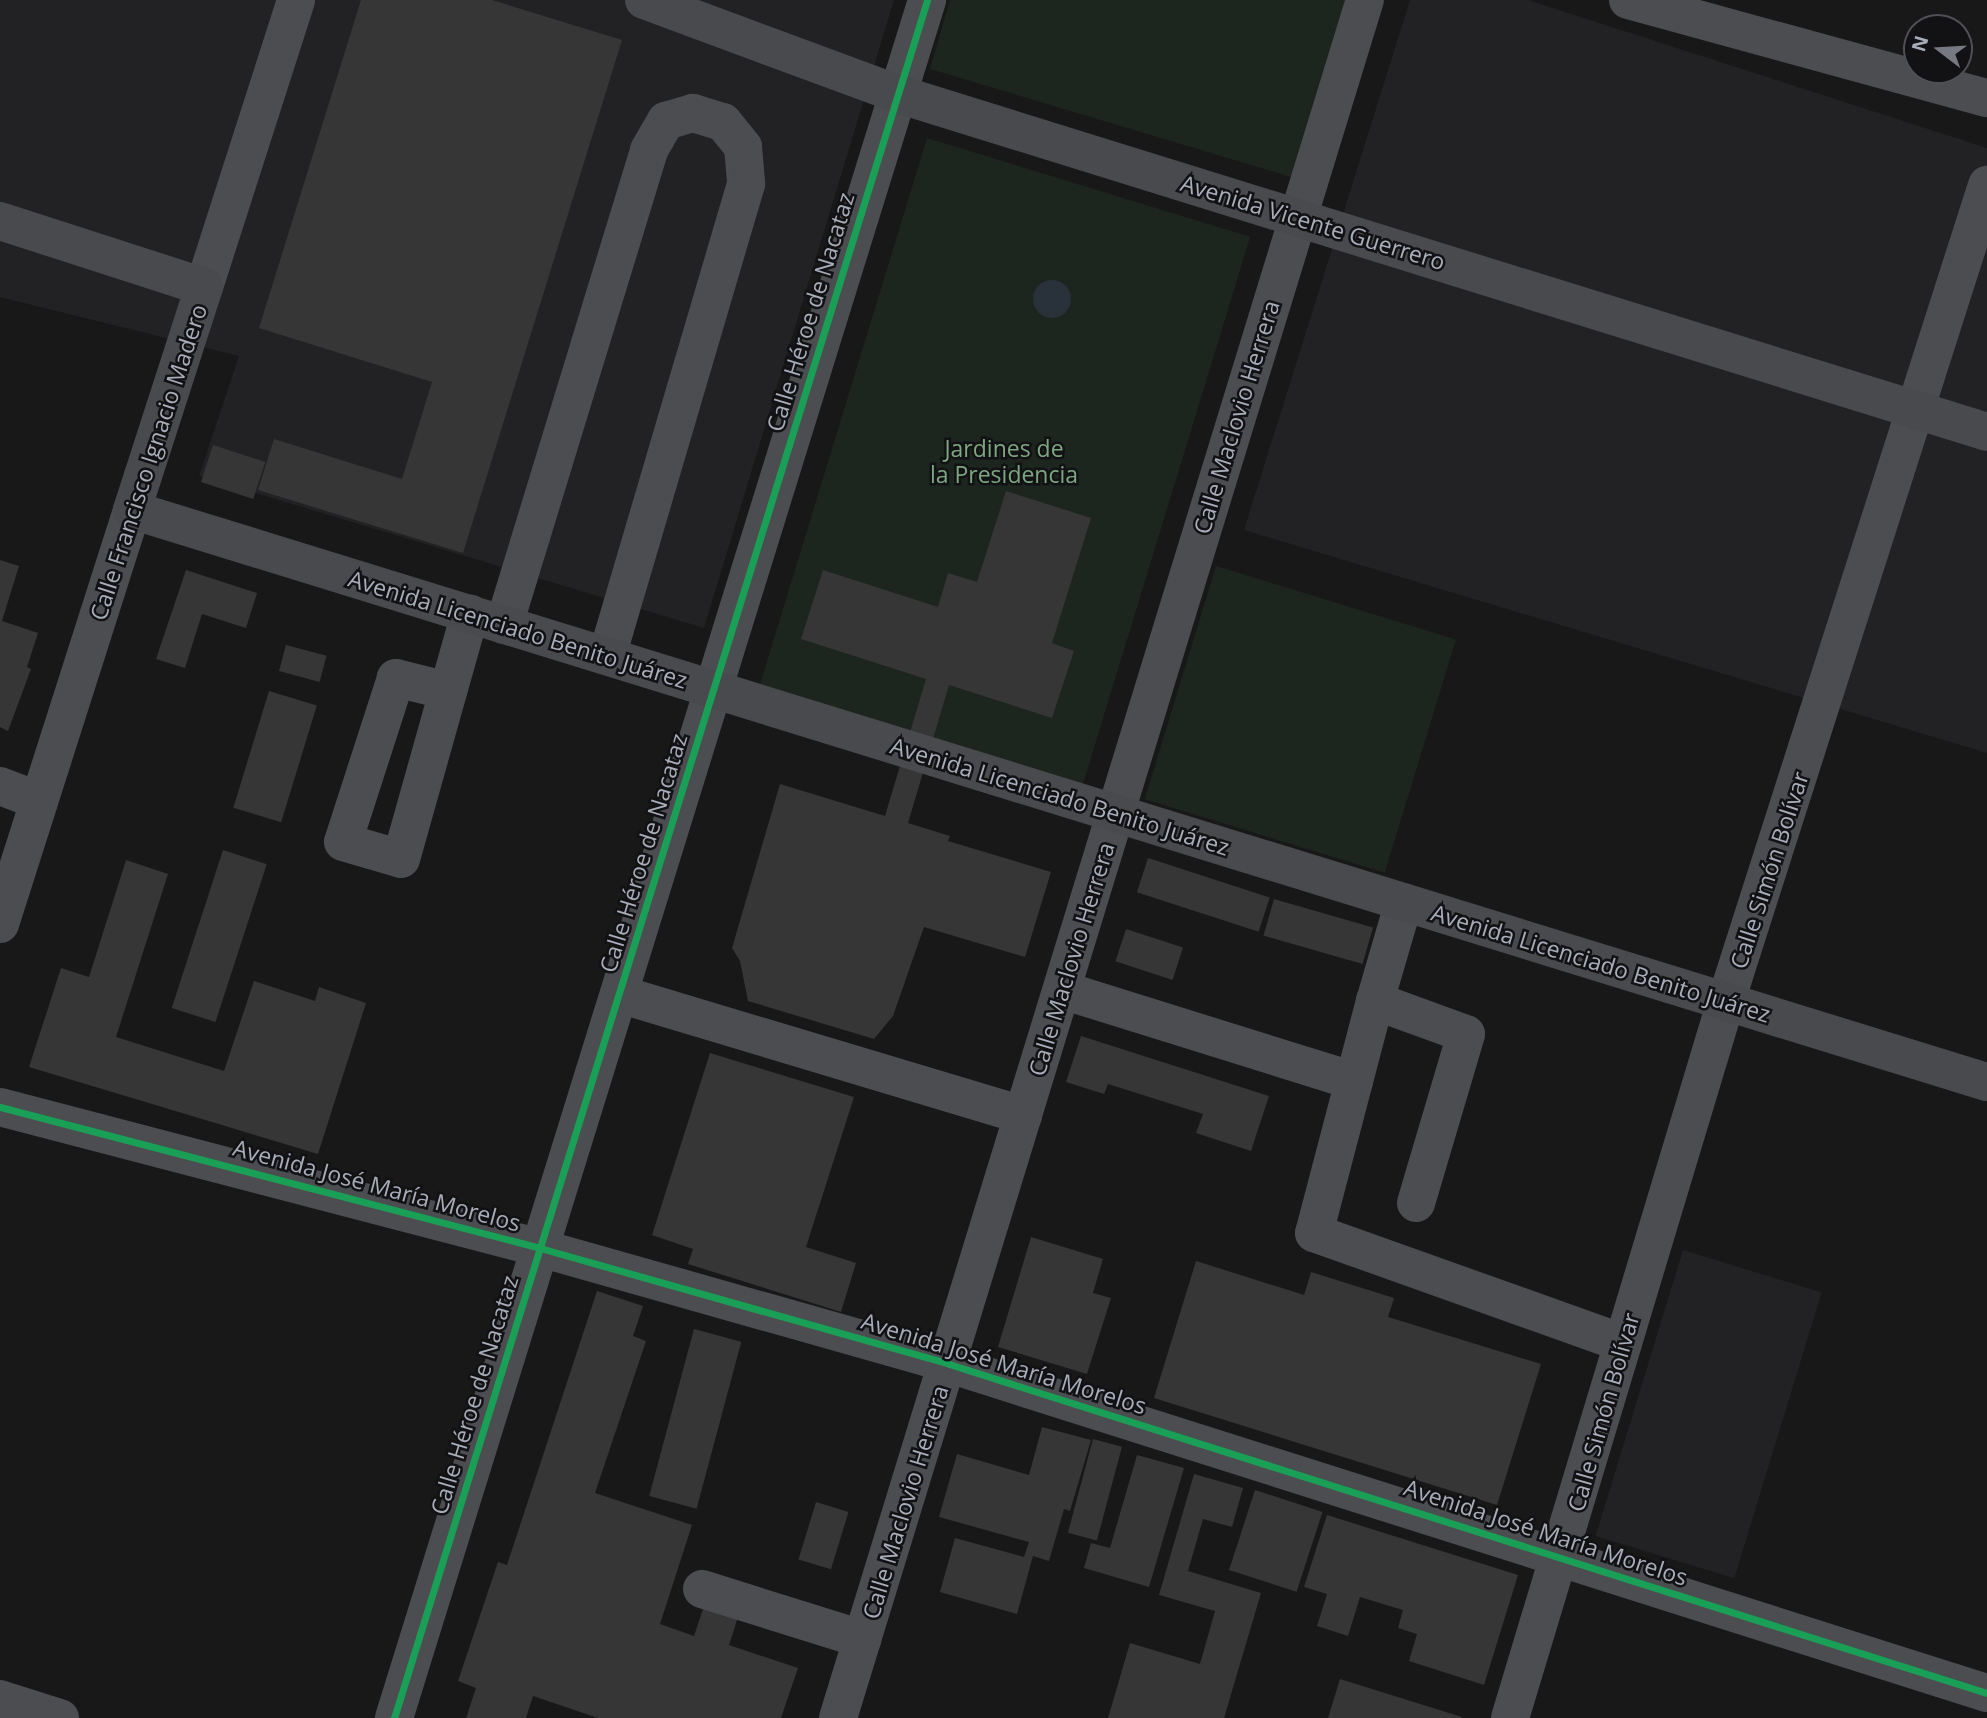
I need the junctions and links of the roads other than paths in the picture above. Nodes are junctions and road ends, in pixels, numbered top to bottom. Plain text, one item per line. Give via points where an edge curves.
1 (296, 0) edge
2 (644, 0) edge
3 (927, 0) edge
4 (1365, 0) edge
5 (1628, 0) edge
6 (898, 94) junction
7 (1987, 98) edge
8 (1987, 185) edge
9 (1298, 216) junction
10 (0, 221) edge
11 (204, 287) junction
12 (1919, 411) junction
13 (1987, 432) edge
14 (132, 510) junction
15 (487, 619) junction
16 (607, 656) junction
17 (714, 690) junction
18 (447, 691) dead end
19 (0, 786) edge
20 (39, 801) junction
21 (1115, 813) junction
22 (1404, 902) junction
23 (0, 924) edge
24 (1062, 990) junction
25 (619, 994) junction
26 (1375, 1001) junction
27 (1726, 1001) junction
28 (1354, 1081) junction
29 (1987, 1082) edge
30 (0, 1107) edge
31 (1023, 1115) junction
32 (1416, 1203) dead end
33 (540, 1248) junction
34 (1623, 1343) junction
35 (948, 1364) junction
36 (1561, 1556) junction
37 (702, 1589) dead end
38 (862, 1639) junction
39 (1987, 1693) edge
40 (0, 1699) edge
41 (60, 1718) edge
42 (394, 1718) edge
43 (838, 1718) edge
44 (1510, 1718) edge

1 - 11 street, Calle Francisco Ignacio Madero
2 - 6 main road, Avenida Vicente Guerrero
3 - 6 street, Calle Héroe de Nacataz
4 - 9 street, Calle Maclovio Herrera
5 - 7 street
6 - 9 main road, Avenida Vicente Guerrero
6 - 17 street, Calle Héroe de Nacataz
8 - 12 street, Calle Simón Bolívar
9 - 12 main road, Avenida Vicente Guerrero
9 - 21 street, Calle Maclovio Herrera
10 - 11 main road
11 - 14 main road, Calle Francisco Ignacio Madero
12 - 13 main road, Avenida Vicente Guerrero
12 - 27 street, Calle Simón Bolívar
14 - 15 main road, Avenida Licenciado Benito Juárez
14 - 20 street, Calle Francisco Ignacio Madero
15 - 16 main road, Avenida Licenciado Benito Juárez
15 - 16 street via 649,150 666,121 694,113 723,122 743,147 746,184
15 - 18 street
16 - 17 main road, Avenida Licenciado Benito Juárez
17 - 21 main road, Avenida Licenciado Benito Juárez
17 - 25 street, Calle Héroe de Nacataz
19 - 20 street
20 - 23 street, Calle Francisco Ignacio Madero
21 - 22 main road, Avenida Licenciado Benito Juárez
21 - 24 street, Calle Maclovio Herrera
22 - 26 street
22 - 27 main road, Avenida Licenciado Benito Juárez
24 - 28 street
24 - 31 street, Calle Maclovio Herrera
25 - 31 street
25 - 33 street, Calle Héroe de Nacataz
26 - 28 street
26 - 32 street via 1466,1034
27 - 29 main road, Avenida Licenciado Benito Juárez
27 - 34 street, Calle Simón Bolívar
28 - 34 street via 1314,1233
30 - 33 street, Avenida José María Morelos
31 - 35 street, Calle Maclovio Herrera
33 - 35 street, Avenida José María Morelos
33 - 42 street, Calle Héroe de Nacataz
34 - 36 street, Calle Simón Bolívar
35 - 36 street, Avenida José María Morelos
35 - 38 street, Calle Maclovio Herrera
36 - 39 street, Avenida José María Morelos
36 - 44 street, Calle Simón Bolívar
37 - 38 street
38 - 43 street, Calle Maclovio Herrera
40 - 41 street

